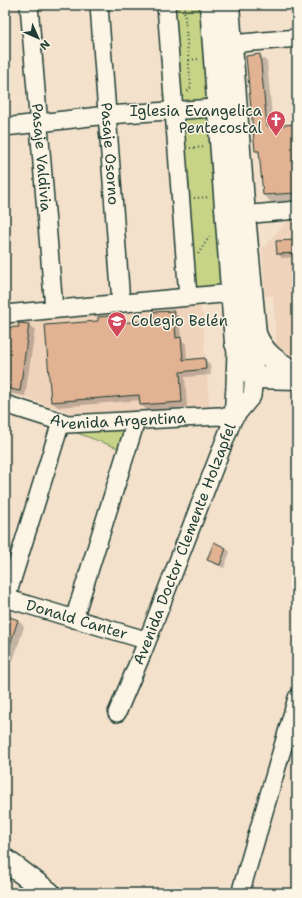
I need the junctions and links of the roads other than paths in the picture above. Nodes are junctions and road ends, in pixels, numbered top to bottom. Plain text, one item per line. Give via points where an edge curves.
1 (28, 5) edge
2 (98, 5) edge
3 (166, 5) edge
4 (211, 5) edge
5 (228, 5) edge
6 (297, 38) edge
7 (223, 45) junction
8 (178, 104) junction
9 (227, 107) junction
10 (107, 115) junction
11 (37, 124) junction
12 (5, 127) edge
13 (297, 210) edge
14 (228, 220) junction
15 (232, 292) junction
16 (188, 297) junction
17 (121, 303) junction
18 (54, 309) junction
19 (5, 314) edge
20 (255, 334) junction
21 (236, 343) junction
22 (297, 373) edge
23 (254, 377) junction
24 (297, 378) edge
25 (5, 404) edge
26 (233, 419) junction
27 (136, 421) junction
28 (61, 422) junction
29 (5, 599) edge
30 (74, 619) junction
31 (149, 636) junction
32 (297, 698) edge
33 (117, 713) dead end
34 (5, 860) edge
35 (242, 887) dead end
36 (49, 893) edge

1 - 11 street, Pasaje Valdivia
2 - 10 street, Pasaje Osorno
3 - 8 street
4 - 7 main road, Avenida Doctor Clemente Holzapfel
5 - 7 main road, Avenida Doctor Clemente Holzapfel
6 - 7 street
7 - 9 main road, Avenida Doctor Clemente Holzapfel
8 - 9 street
8 - 10 street
8 - 16 street via 177,149
9 - 14 main road, Avenida Doctor Clemente Holzapfel
10 - 11 street
10 - 17 street, Pasaje Osorno
11 - 12 street
11 - 18 street, Pasaje Valdivia
13 - 14 street
14 - 15 main road, Avenida Doctor Clemente Holzapfel
14 - 20 main road, Avenida Doctor Clemente Holzapfel
15 - 16 street
15 - 21 main road, Avenida Doctor Clemente Holzapfel
16 - 17 street
17 - 18 street
18 - 19 street
20 - 22 main road via 259,344 273,360
20 - 23 street, Avenida Doctor Clemente Holzapfel
21 - 23 main road, Avenida Doctor Clemente Holzapfel via 243,362
21 - 26 street
23 - 24 main road
23 - 26 street, Avenida Doctor Clemente Holzapfel via 252,396
25 - 28 street, Avenida Argentina
26 - 27 street, Avenida Argentina via 219,416
26 - 31 street, Avenida Doctor Clemente Holzapfel
27 - 28 street, Avenida Argentina via 68,424
27 - 30 street
28 - 29 street
29 - 30 street, Donald Canter
30 - 31 street, Donald Canter via 142,639
31 - 33 street, Avenida Doctor Clemente Holzapfel
32 - 35 street
34 - 36 main road

